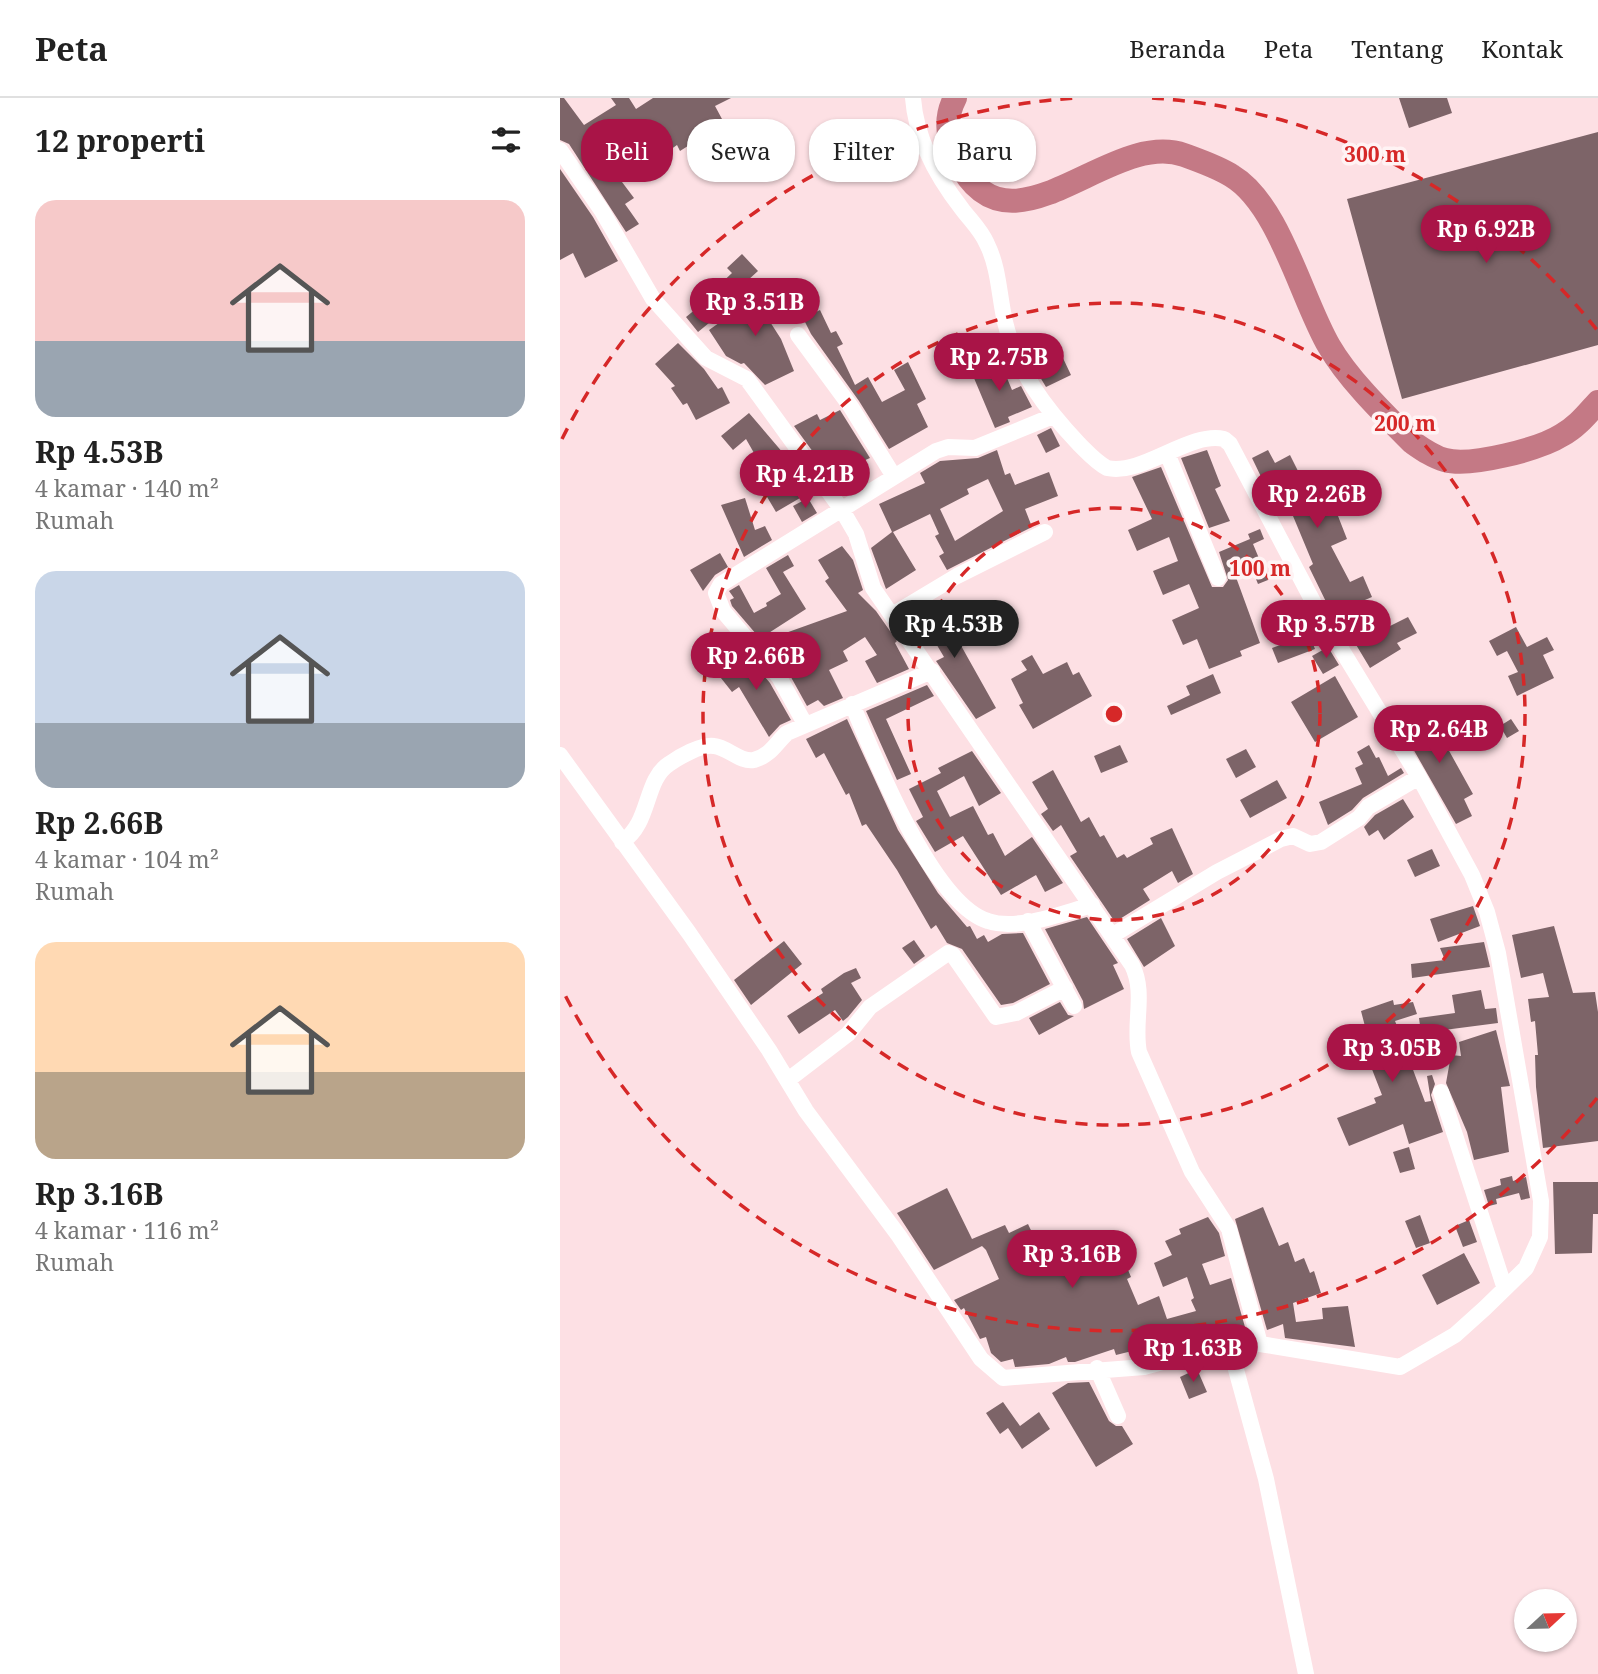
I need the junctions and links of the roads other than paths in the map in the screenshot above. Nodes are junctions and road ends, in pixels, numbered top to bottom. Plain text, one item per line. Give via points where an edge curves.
1 (913, 98) edge
2 (560, 150) edge
3 (798, 335) dead end
4 (1053, 416) junction
5 (1167, 453) junction
6 (893, 475) junction
7 (842, 510) junction
8 (1045, 532) dead end
9 (1218, 579) dead end
10 (892, 614) junction
11 (932, 671) junction
12 (852, 704) junction
13 (805, 724) junction
14 (560, 755) edge
15 (1419, 777) junction
16 (622, 842) junction
17 (1092, 905) junction
18 (1028, 921) junction
19 (1113, 935) junction
20 (1065, 988) junction
21 (1074, 1006) dead end
22 (788, 1080) junction
23 (1441, 1092) dead end
24 (1504, 1286) junction
25 (1229, 1344) junction
26 (1260, 1344) junction
27 (1097, 1368) junction
28 (1118, 1416) dead end
29 (1307, 1674) edge

1 - 4 street via 926,152 986,241 1009,336 1033,389
2 - 7 street via 653,299 706,358 747,379
3 - 6 street
4 - 5 street via 1107,468 1122,468
4 - 6 street via 975,448 942,448
5 - 9 street
5 - 15 street via 1218,438 1230,444 1318,611
6 - 7 street
7 - 10 street via 856,534 869,580
7 - 13 street via 729,577 716,593 723,611 779,677
8 - 10 street
10 - 11 street
11 - 12 street
11 - 17 street
12 - 13 street
12 - 18 street via 913,836 954,897 966,910 989,922
13 - 16 street via 755,760 712,745 669,764 659,774 636,831
14 - 16 street
15 - 19 street via 1321,842 1310,844 1293,836 1281,839
15 - 24 street via 1487,912 1541,1201 1536,1251
16 - 22 street
17 - 18 street
17 - 19 street
18 - 20 street
19 - 26 street via 1139,983 1139,1052 1192,1172 1229,1229
20 - 21 street
20 - 22 street via 1016,1013 996,1017 948,953 870,1007 848,1034
22 - 27 street via 988,1367 1010,1379
23 - 24 street
24 - 26 street via 1455,1335 1400,1367
25 - 26 street
25 - 27 street via 1144,1367
25 - 29 street via 1266,1479
27 - 28 street

